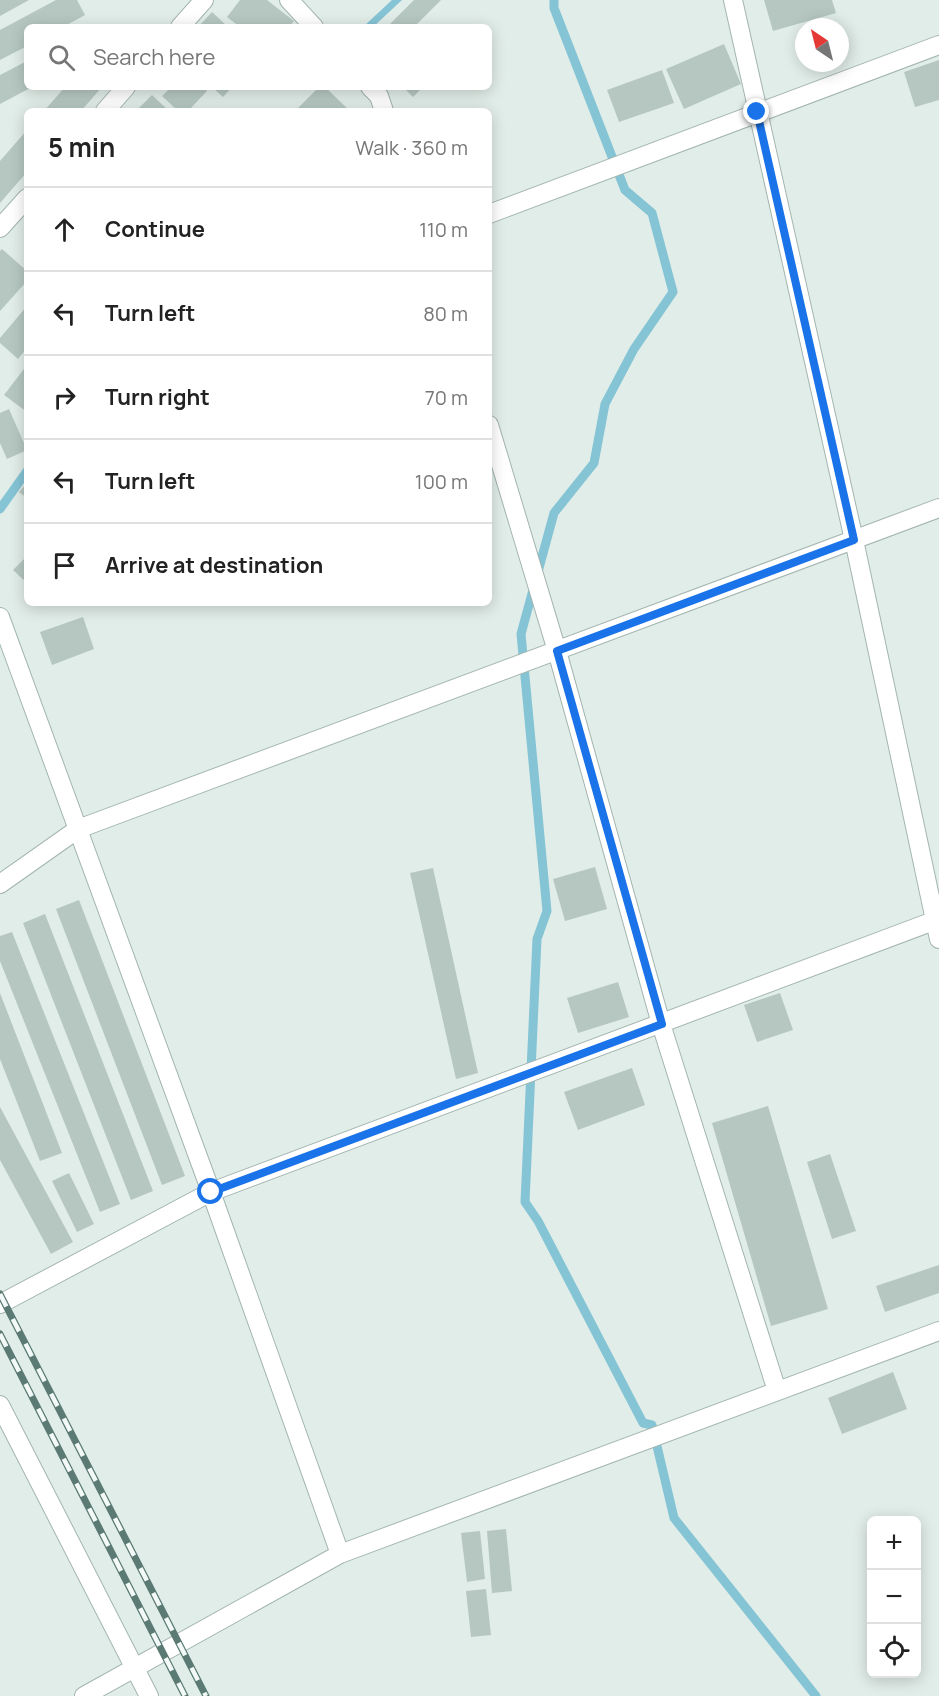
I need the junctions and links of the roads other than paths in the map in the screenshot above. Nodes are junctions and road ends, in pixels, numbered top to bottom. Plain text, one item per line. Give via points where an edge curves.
1 (204, 0) edge
2 (289, 0) edge
3 (733, 0) edge
4 (183, 24) edge
5 (311, 24) edge
6 (939, 45) edge
7 (123, 90) edge
8 (373, 90) edge
9 (108, 108) edge
10 (383, 108) edge
11 (757, 112) junction
12 (24, 201) edge
13 (492, 213) edge
14 (0, 228) edge
15 (492, 435) edge
16 (939, 508) edge
17 (854, 540) junction
18 (0, 617) edge
19 (557, 651) junction
20 (78, 829) junction
21 (0, 884) edge
22 (937, 920) edge
23 (939, 939) edge
24 (662, 1024) junction
25 (211, 1192) junction
26 (0, 1304) edge
27 (939, 1331) edge
28 (777, 1391) junction
29 (0, 1405) edge
30 (340, 1554) junction
31 (135, 1668) junction
32 (84, 1696) edge
33 (149, 1696) edge

1 - 4 street
2 - 5 street
3 - 11 street
6 - 11 street
7 - 9 street
8 - 10 street
11 - 13 street
11 - 17 street
12 - 14 street
15 - 19 street
16 - 17 street
17 - 19 street
17 - 22 street
18 - 20 street
19 - 20 street
19 - 24 street
20 - 21 street
20 - 25 street
22 - 23 street
22 - 24 street
24 - 25 street
24 - 28 street
25 - 26 street
25 - 30 street
27 - 28 street
28 - 30 street
29 - 31 street
30 - 31 street
31 - 32 street
31 - 33 street

